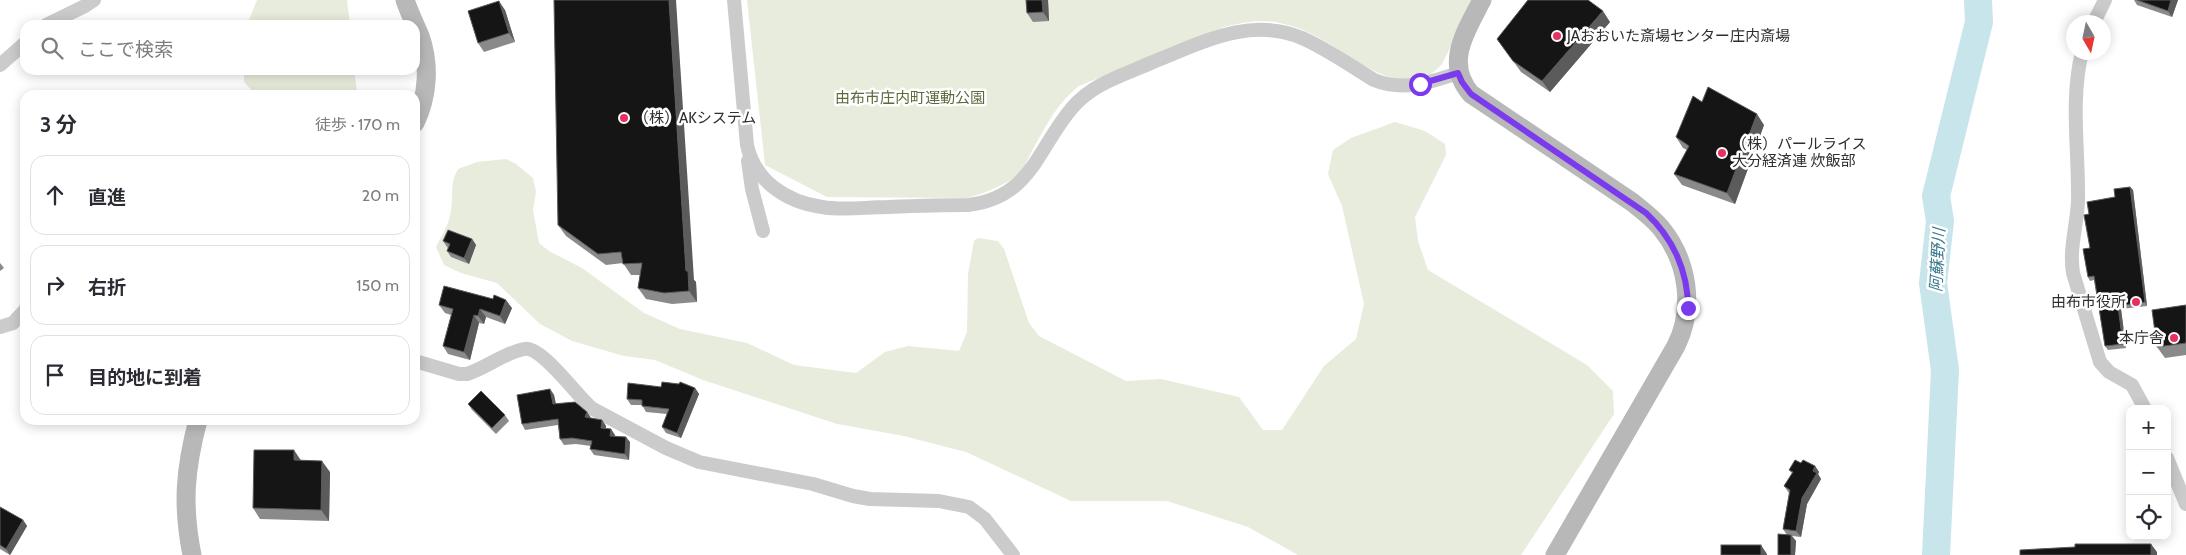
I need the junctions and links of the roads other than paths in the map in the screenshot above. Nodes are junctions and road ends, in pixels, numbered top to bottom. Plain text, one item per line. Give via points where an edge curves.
1 (94, 0) edge
2 (405, 0) edge
3 (734, 0) edge
4 (1482, 0) edge
5 (2105, 0) edge
6 (2098, 15) edge
7 (56, 20) edge
8 (413, 20) edge
9 (420, 37) edge
10 (20, 48) edge
11 (2080, 60) edge
12 (0, 65) edge
13 (1458, 73) junction
14 (420, 109) edge
15 (747, 145) junction
16 (763, 231) dead end
17 (20, 315) edge
18 (0, 328) edge
19 (420, 362) edge
20 (2143, 405) edge
21 (197, 425) edge
22 (2171, 468) edge
23 (2186, 504) edge
24 (192, 555) edge
25 (1013, 555) edge
26 (1555, 555) edge

1 - 7 street
2 - 8 street
3 - 15 street
4 - 13 street via 1459,52
5 - 6 street
9 - 14 street via 426,72
10 - 12 street
11 - 20 street via 2076,154 2078,202 2072,242 2073,273 2100,362 2109,372 2132,385
13 - 15 street via 1409,86 1384,84 1300,38 1266,30 1233,32 1211,38 1093,88 1071,109 1018,185 989,200 968,205 813,206 768,183 753,165
13 - 26 street via 1471,94 1646,213 1671,242 1683,274 1688,308 1680,338
15 - 16 street via 752,189
17 - 18 street via 13,323
19 - 25 street via 467,374 528,348 539,353 593,409 680,455 870,499 961,504 981,514
21 - 24 street via 185,484
22 - 23 street

